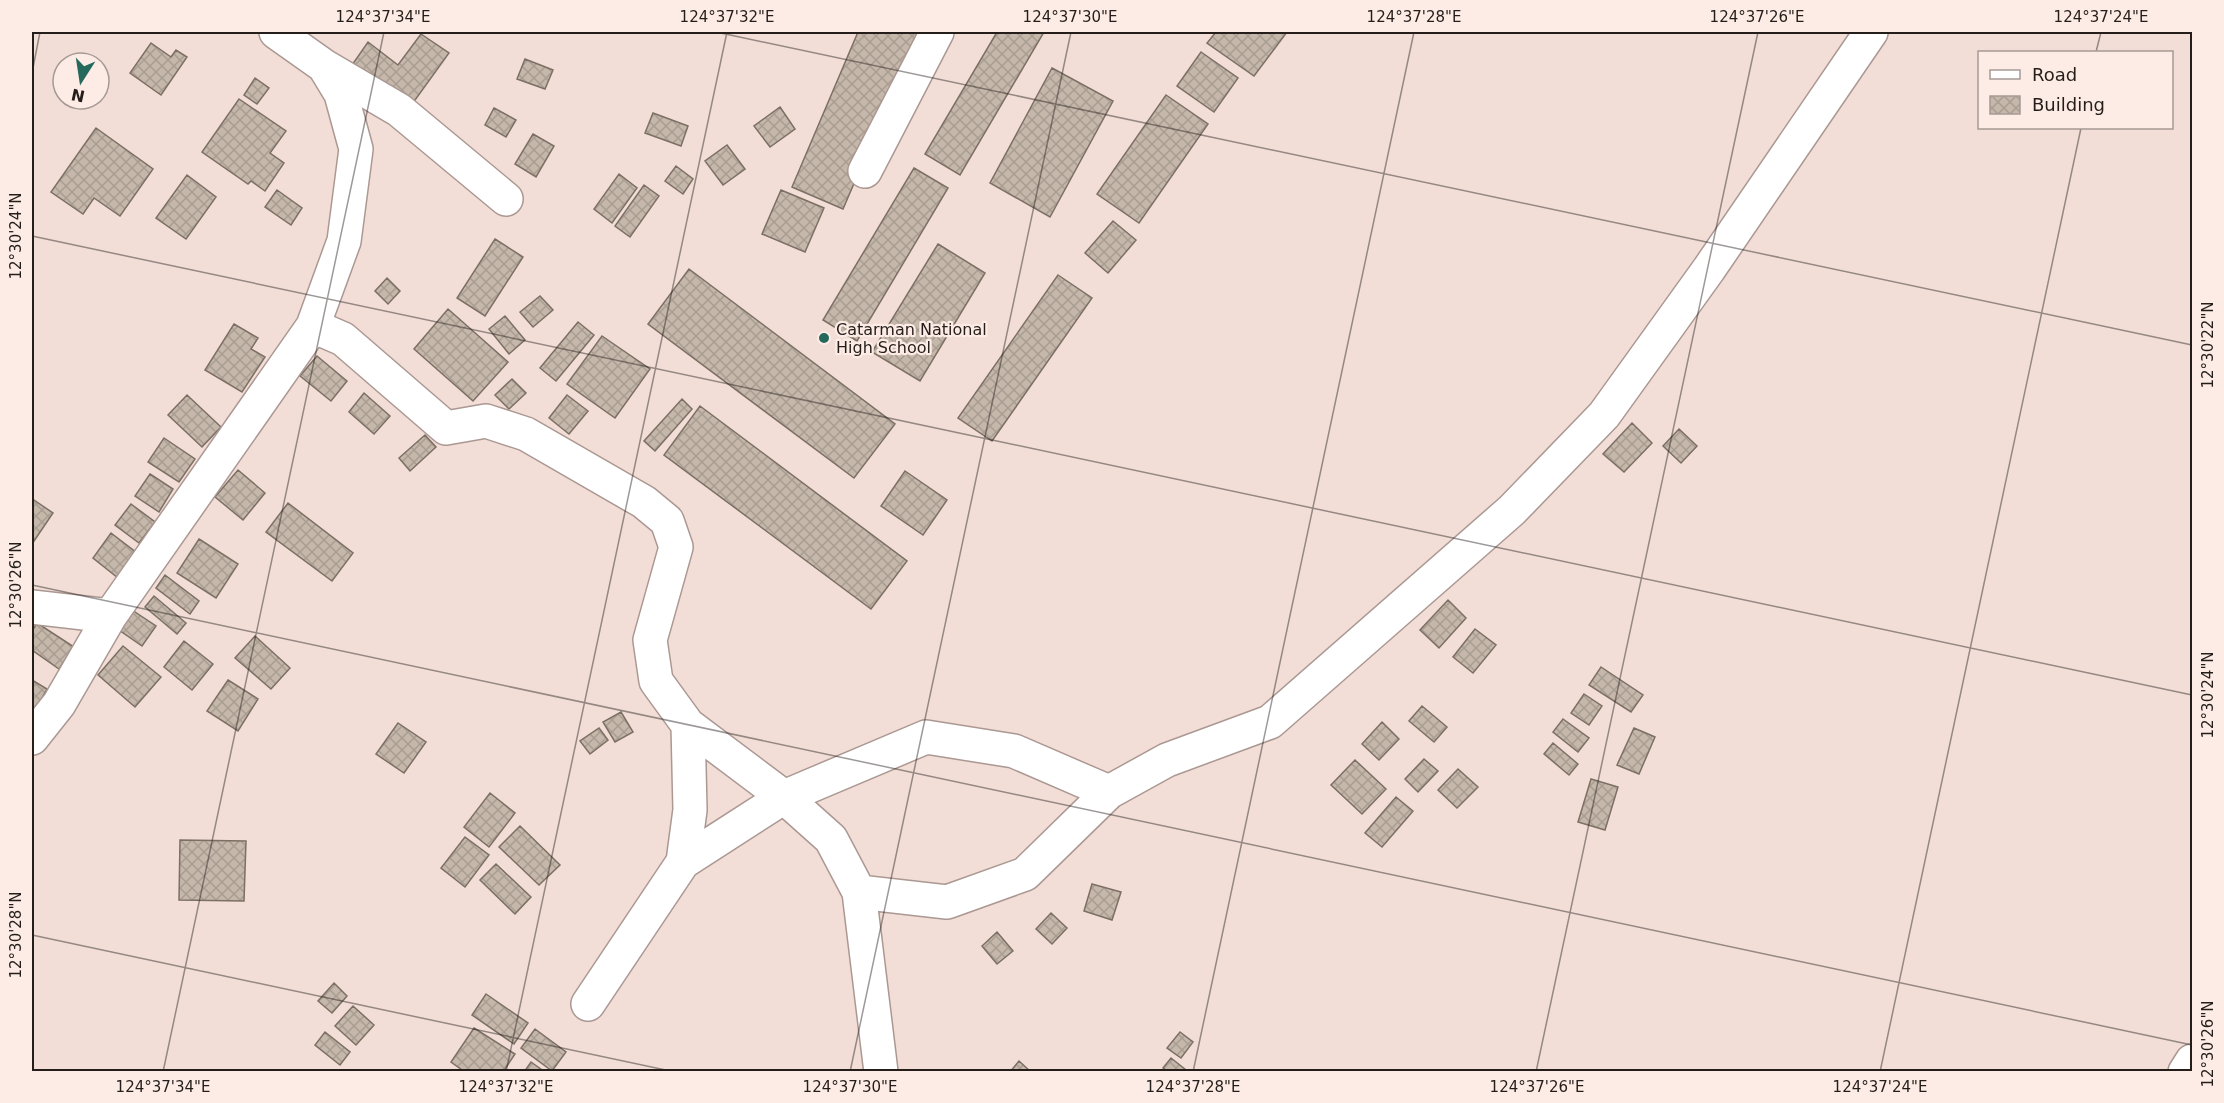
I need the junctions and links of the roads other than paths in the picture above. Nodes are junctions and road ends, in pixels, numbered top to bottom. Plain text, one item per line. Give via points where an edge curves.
1 (276, 32) edge
2 (937, 32) edge
3 (1871, 32) edge
4 (324, 66) junction
5 (866, 171) dead end
6 (506, 199) dead end
7 (313, 326) junction
8 (32, 607) edge
9 (110, 616) junction
10 (688, 725) junction
11 (32, 738) edge
12 (1109, 792) junction
13 (784, 797) junction
14 (683, 862) junction
15 (859, 892) junction
16 (588, 1004) dead end
17 (2193, 1061) edge
18 (881, 1071) edge
19 (2185, 1071) edge

1 - 4 street
2 - 5 street
3 - 12 street via 1604,415 1512,510 1270,722 1167,760
4 - 6 street via 399,110
4 - 7 street via 341,94 356,149 344,241
7 - 9 street
7 - 10 street via 343,339 446,428 486,421 526,434 644,502 667,521 676,547 650,640 656,681
8 - 9 street
9 - 11 street via 59,704
10 - 13 street
10 - 14 street via 690,810
12 - 13 street via 1014,750 926,737
12 - 15 street via 1025,874 947,902
13 - 14 street
13 - 15 street via 831,839
14 - 16 street
15 - 18 street
17 - 19 street

